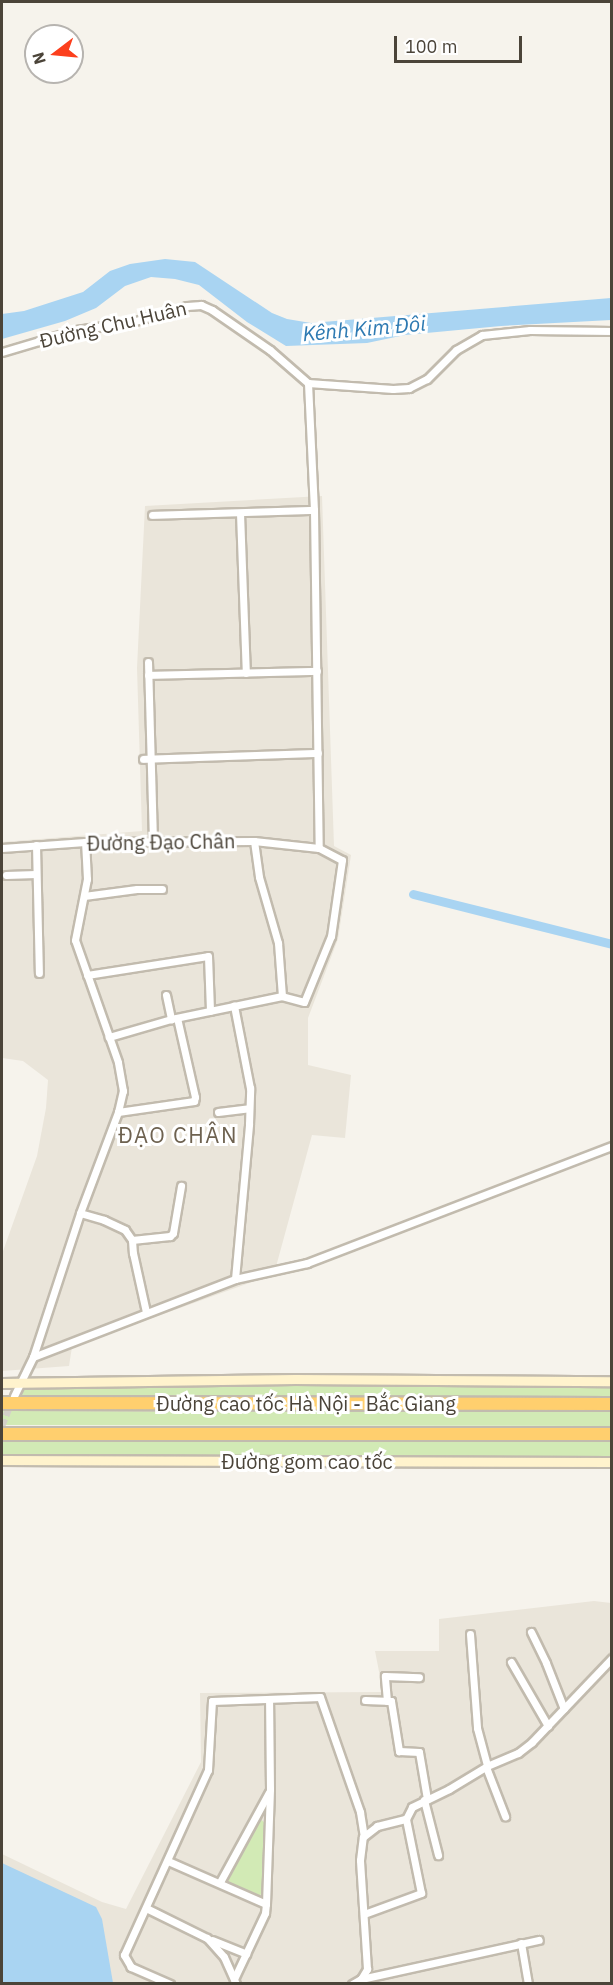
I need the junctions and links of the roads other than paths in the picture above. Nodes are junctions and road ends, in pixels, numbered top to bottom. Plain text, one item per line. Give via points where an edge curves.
1 (612, 330) edge
2 (2, 352) edge
3 (308, 383) junction
4 (314, 510) junction
5 (240, 513) junction
6 (152, 515) dead end
7 (148, 662) dead end
8 (317, 670) junction
9 (246, 673) junction
10 (148, 675) junction
11 (318, 753) junction
12 (147, 759) junction
13 (254, 841) junction
14 (85, 842) junction
15 (153, 842) junction
16 (36, 845) junction
17 (2, 848) edge
18 (320, 848) junction
19 (36, 874) junction
20 (6, 875) dead end
21 (162, 889) dead end
22 (84, 896) junction
23 (39, 973) dead end
24 (87, 975) junction
25 (166, 995) dead end
26 (282, 996) junction
27 (234, 1006) junction
28 (210, 1011) junction
29 (174, 1019) junction
30 (109, 1037) junction
31 (249, 1108) junction
32 (118, 1112) junction
33 (218, 1112) dead end
34 (612, 1146) edge
35 (181, 1186) dead end
36 (80, 1213) junction
37 (132, 1240) junction
38 (235, 1279) junction
39 (146, 1312) junction
40 (33, 1357) junction
41 (612, 1381) edge
42 (2, 1383) edge
43 (20, 1383) junction
44 (14, 1396) tunnel mouth
45 (2, 1403) edge
46 (612, 1404) edge
47 (2, 1434) edge
48 (612, 1434) edge
49 (2, 1460) edge
50 (612, 1461) edge
51 (531, 1632) dead end
52 (470, 1634) dead end
53 (612, 1658) edge
54 (511, 1662) dead end
55 (419, 1677) dead end
56 (269, 1699) junction
57 (365, 1700) dead end
58 (387, 1701) junction
59 (564, 1709) junction
60 (548, 1726) junction
61 (487, 1767) junction
62 (270, 1789) junction
63 (426, 1799) junction
64 (505, 1816) dead end
65 (406, 1819) junction
66 (364, 1836) junction
67 (438, 1855) dead end
68 (168, 1861) junction
69 (220, 1882) junction
70 (266, 1904) junction
71 (146, 1908) junction
72 (364, 1914) junction
73 (207, 1938) junction
74 (539, 1940) dead end
75 (521, 1943) junction
76 (246, 1954) junction
77 (361, 1979) junction
78 (235, 1981) edge
79 (170, 1983) edge
80 (352, 1983) edge
81 (528, 1983) edge

1 - 3 street via 482,335 456,350 427,379 409,388
2 - 3 street, Đường Chu Huân via 76,330 132,322 201,305 270,350
3 - 4 street
4 - 5 street
4 - 8 street
5 - 6 street
5 - 9 street
7 - 10 street
8 - 9 street
8 - 11 street
9 - 10 street
10 - 12 street
11 - 12 street
11 - 18 street
12 - 15 street
13 - 15 street, Đường Đạo Chân
13 - 18 street, Đường Đạo Chân
13 - 26 street via 259,877 278,944
14 - 15 street, Đường Đạo Chân
14 - 16 street, Đường Đạo Chân
14 - 22 street
16 - 17 street, Đường Đạo Chân
16 - 19 street
18 - 26 street via 342,860 331,936 304,1002
19 - 20 street
19 - 23 street
21 - 22 street
22 - 24 street via 75,940
24 - 28 street via 208,956
24 - 30 street
25 - 29 street
26 - 27 street
27 - 28 street
27 - 31 street via 250,1088
28 - 29 street
29 - 30 street
29 - 32 street via 194,1101
30 - 32 street via 122,1076
31 - 33 street
31 - 38 street
32 - 36 street
34 - 38 street via 307,1263
35 - 37 street via 173,1233
36 - 37 street via 125,1230
36 - 40 street
37 - 39 street
38 - 39 street
39 - 40 street
40 - 43 street
41 - 43 main road via 261,1379
42 - 43 main road
43 - 44 street
45 - 46 highway, Đường cao tốc Hà Nội - Bắc Giang
47 - 48 highway, Đường cao tốc Hà Nội - Bắc Giang
49 - 50 main road, Đường gom cao tốc
51 - 59 street
52 - 61 street via 477,1728
53 - 59 street
54 - 60 street
55 - 58 street via 385,1676
56 - 62 street
56 - 66 street via 320,1697 360,1812
56 - 68 street via 212,1701 208,1770
57 - 58 street
58 - 63 street via 391,1701 399,1751 419,1752
59 - 60 street
60 - 61 street via 518,1753
61 - 63 street
61 - 64 street
62 - 69 street
62 - 70 street
63 - 65 street via 412,1807
63 - 67 street
65 - 66 street via 377,1826
65 - 72 street via 421,1893
66 - 72 street via 360,1860
68 - 69 street
68 - 71 street
69 - 70 street
70 - 76 street
71 - 73 street
71 - 79 street via 126,1951 126,1960 131,1967
72 - 77 street via 367,1969
73 - 76 street
73 - 78 street via 224,1958
74 - 75 street
75 - 77 street
75 - 81 street
76 - 78 street
77 - 80 street

